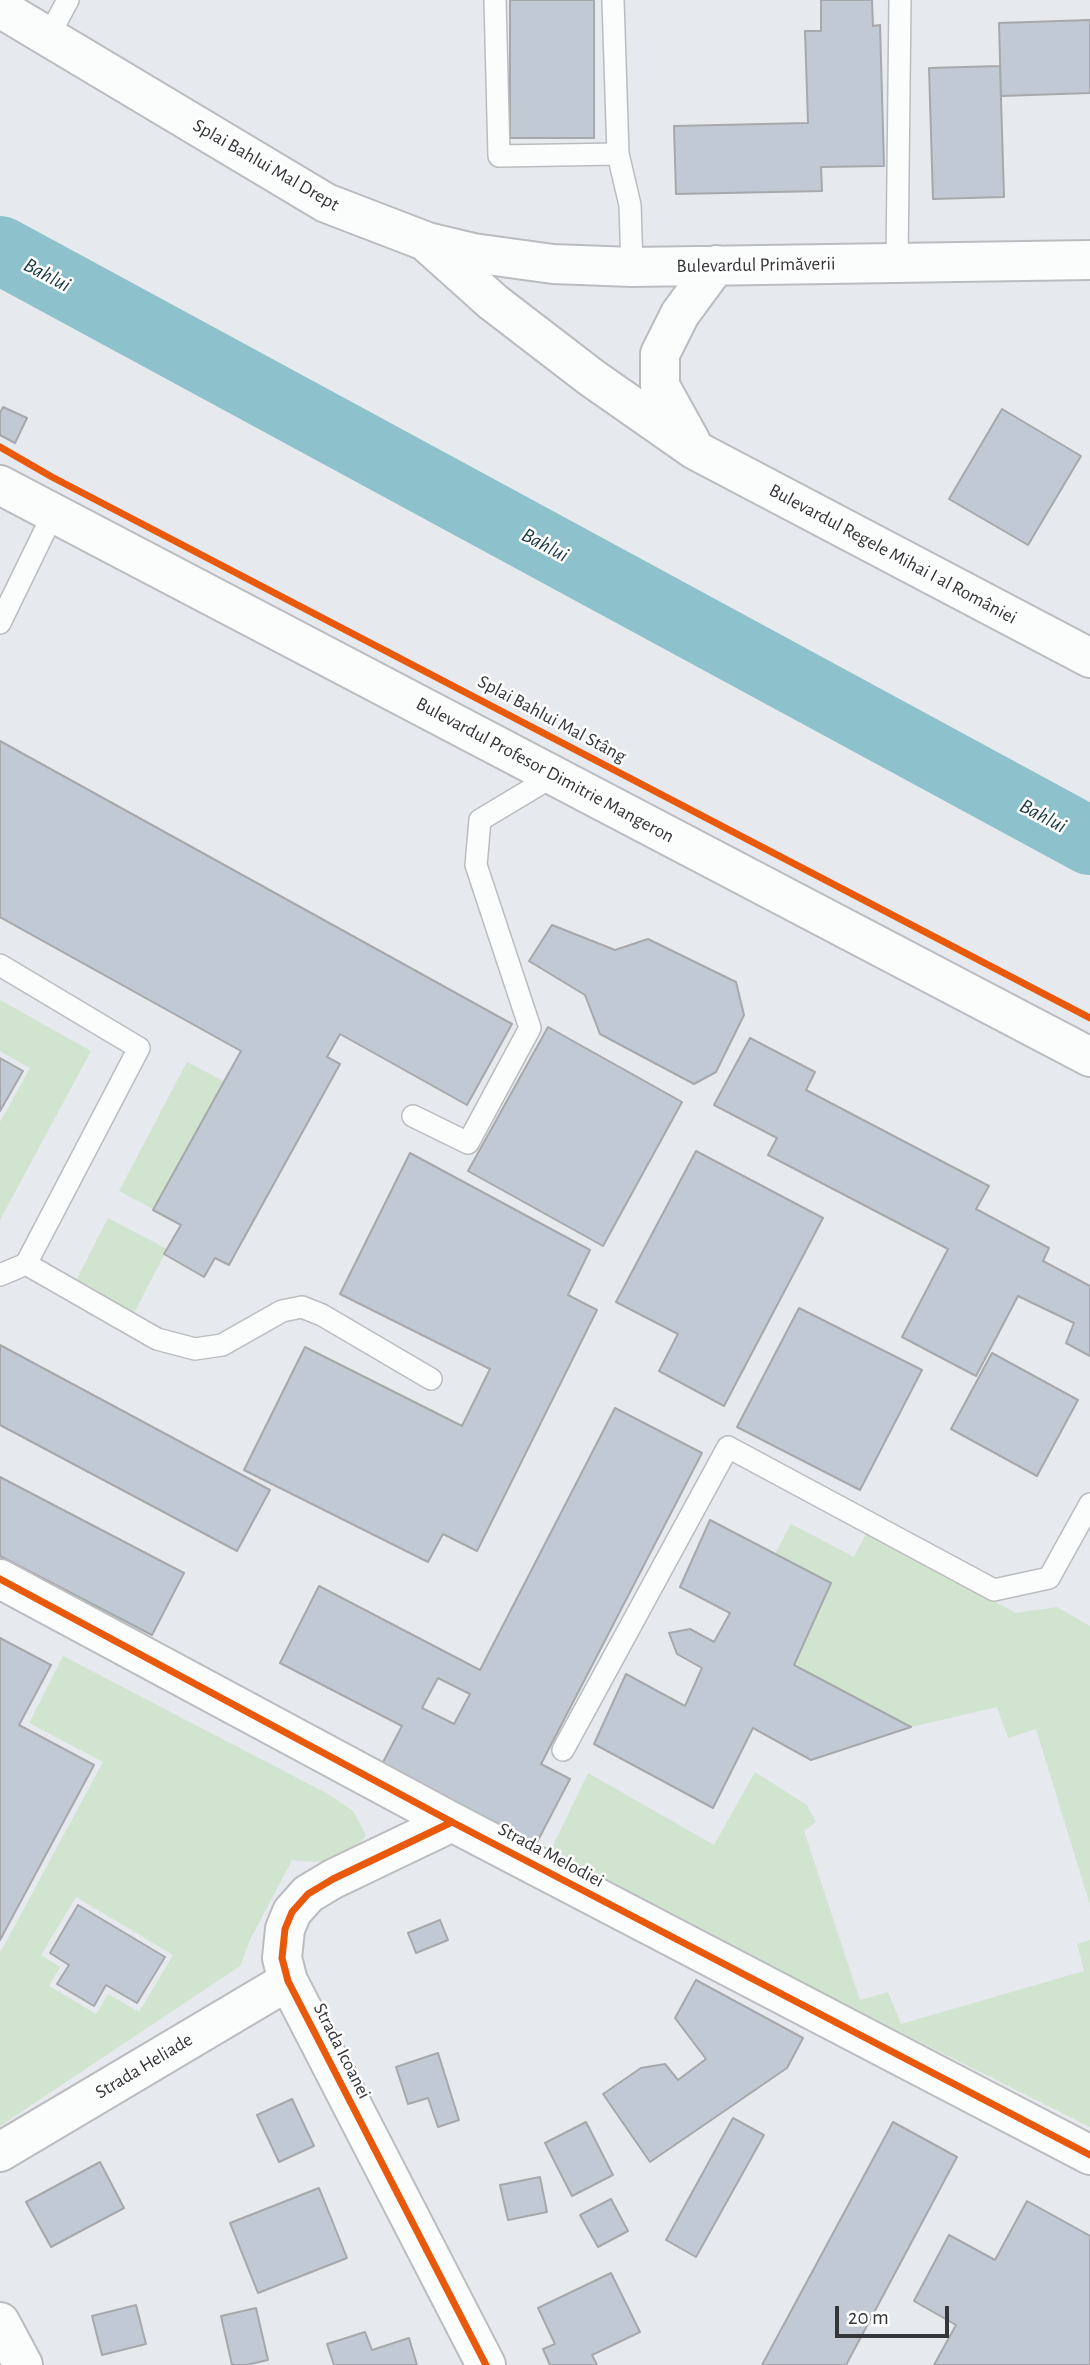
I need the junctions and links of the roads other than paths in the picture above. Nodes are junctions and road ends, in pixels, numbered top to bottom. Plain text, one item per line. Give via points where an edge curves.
1 (68, 0) edge
2 (495, 0) edge
3 (613, 0) edge
4 (622, 0) edge
5 (900, 0) edge
6 (0, 8) edge
7 (48, 37) junction
8 (618, 154) junction
9 (425, 242) junction
10 (1090, 260) edge
11 (897, 263) junction
12 (716, 265) junction
13 (632, 267) junction
14 (695, 450) junction
15 (0, 485) edge
16 (54, 512) junction
17 (0, 623) edge
18 (1090, 658) edge
19 (555, 775) junction
20 (0, 965) edge
21 (1090, 1057) edge
22 (413, 1116) dead end
23 (26, 1264) junction
24 (0, 1275) edge
25 (431, 1379) dead end
26 (1090, 1503) edge
27 (0, 1579) edge
28 (563, 1750) dead end
29 (452, 1822) junction
30 (288, 1981) junction
31 (0, 2152) edge
32 (1090, 2155) edge
33 (0, 2322) edge
34 (23, 2365) edge
35 (486, 2365) edge

1 - 7 lane
2 - 8 lane via 499,156
3 - 4 lane
3 - 8 lane
5 - 11 lane
6 - 7 main road, Splai Bahlui Mal Drept
7 - 9 main road, Splai Bahlui Mal Drept via 326,203
8 - 13 lane via 630,205
9 - 13 main road, Bulevardul Primăverii via 553,264
9 - 14 main road, Splai Bahlui Mal Drept via 493,302
10 - 11 main road, Bulevardul Primăverii
11 - 12 main road, Bulevardul Primăverii
12 - 13 main road, Bulevardul Primăverii
12 - 14 main road via 680,314 660,354 660,386
14 - 18 main road, Bulevardul Regele Mihai I al României
15 - 16 main road, Bulevardul Profesor Dimitrie Mangeron
16 - 17 lane
16 - 19 main road, Bulevardul Profesor Dimitrie Mangeron
19 - 21 main road, Bulevardul Profesor Dimitrie Mangeron
19 - 22 lane via 480,820 476,865 530,1028 468,1143
20 - 23 lane via 139,1048
23 - 24 lane
23 - 25 lane via 157,1339 195,1349 222,1345 282,1311 302,1307
26 - 28 lane via 1049,1578 994,1590 728,1447
27 - 29 main road, Strada Melodiei
29 - 30 main road, Strada Icoanei via 308,1894 285,1929 282,1958
29 - 32 main road, Strada Melodiei
30 - 31 main road, Strada Heliade
30 - 35 main road, Strada Icoanei
33 - 34 main road

